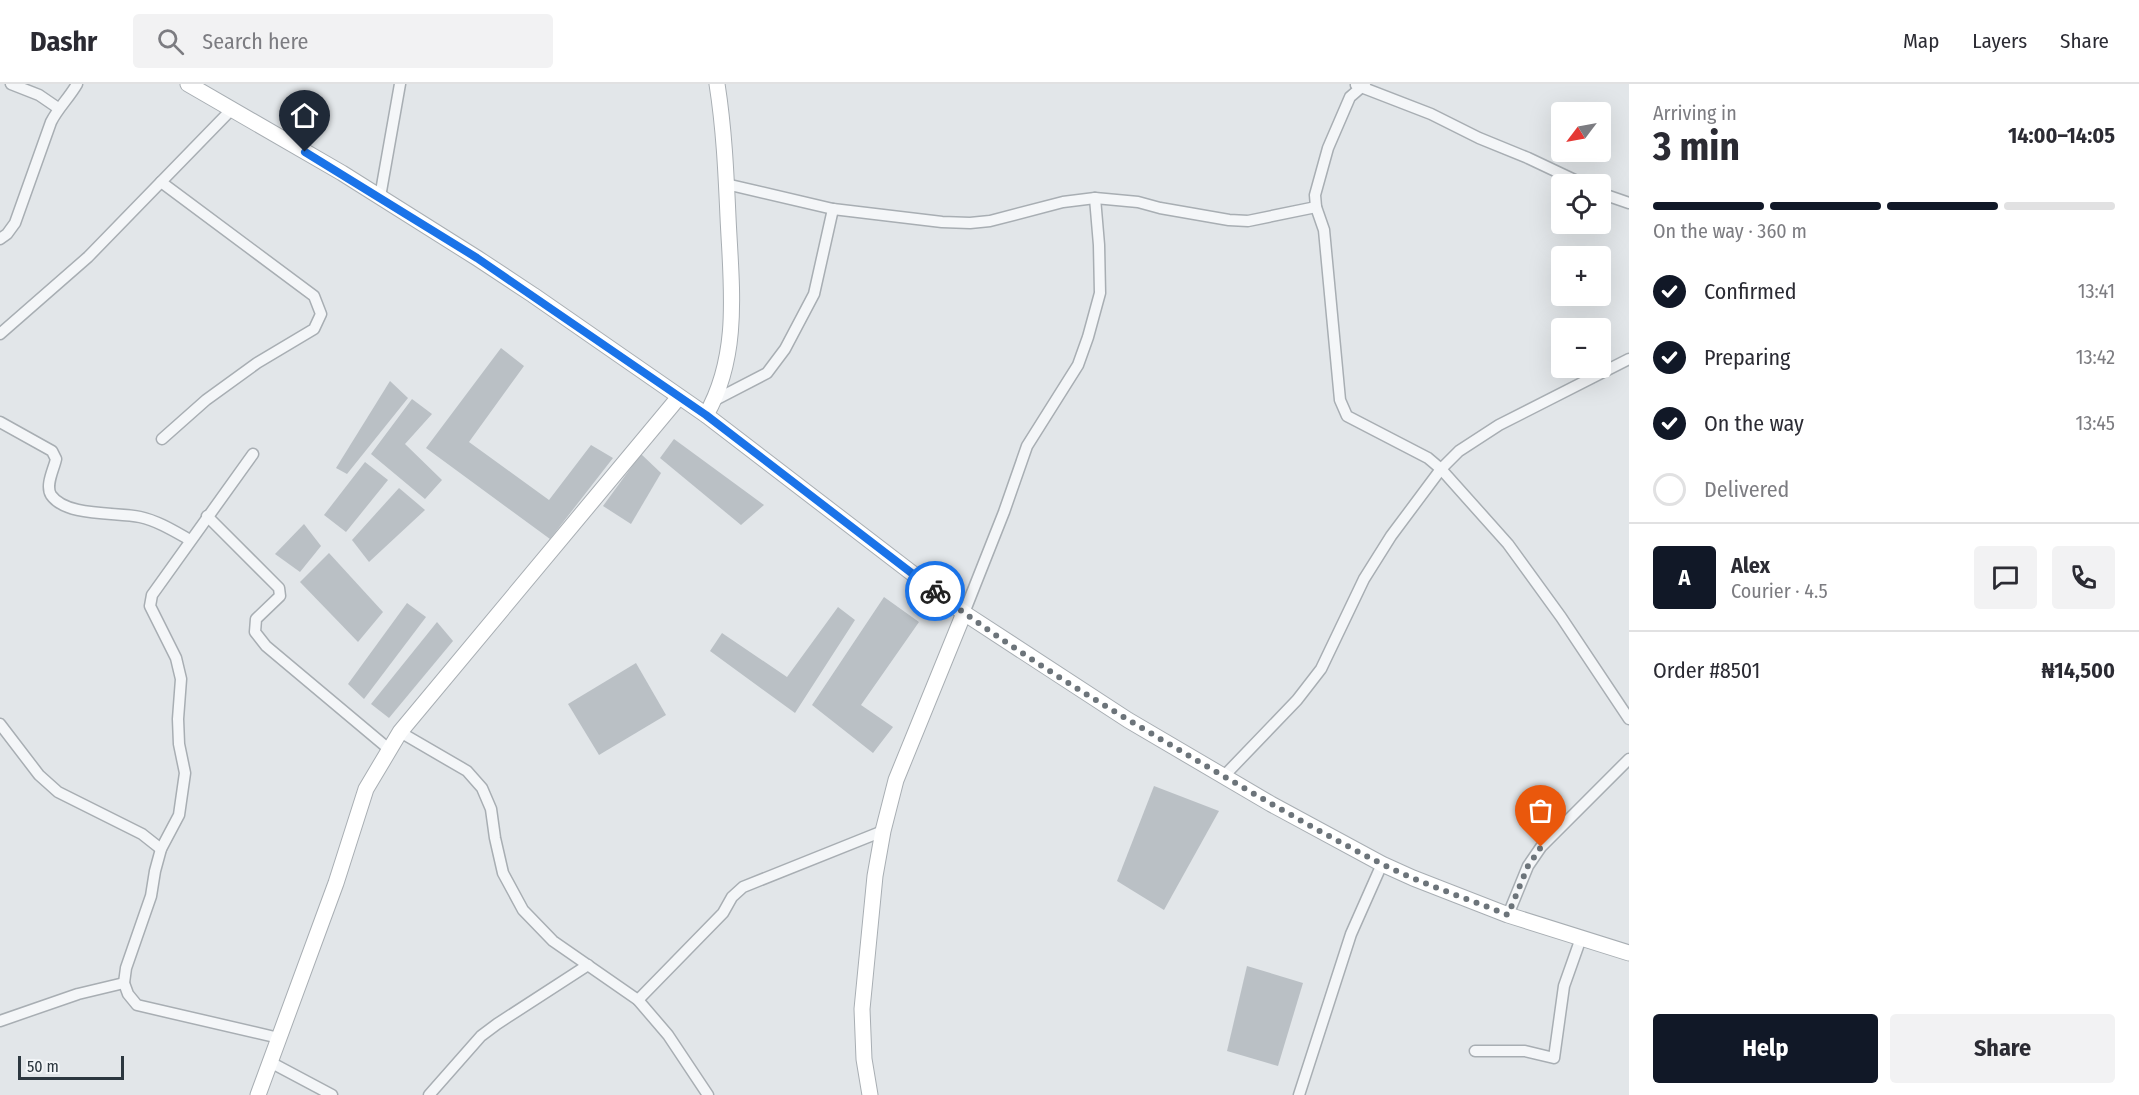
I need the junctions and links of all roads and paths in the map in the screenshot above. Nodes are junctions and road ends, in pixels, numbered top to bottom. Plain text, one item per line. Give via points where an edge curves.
1 (11, 84) edge
2 (77, 84) edge
3 (188, 84) edge
4 (399, 84) edge
5 (717, 84) edge
6 (1360, 85) edge
7 (58, 108) junction
8 (231, 110) junction
9 (1562, 174) edge
10 (161, 182) junction
11 (726, 184) junction
12 (380, 197) junction
13 (1611, 197) edge
14 (1095, 198) junction
15 (1629, 203) edge
16 (1316, 207) junction
17 (833, 209) junction
18 (0, 239) edge
19 (0, 334) edge
20 (1629, 358) edge
21 (679, 397) junction
22 (715, 400) junction
23 (706, 415) junction
24 (0, 422) edge
25 (162, 440) dead end
26 (253, 454) dead end
27 (1441, 468) junction
28 (207, 516) junction
29 (190, 540) junction
30 (964, 614) junction
31 (1629, 719) edge
32 (0, 724) edge
33 (400, 732) junction
34 (390, 750) junction
35 (1629, 759) edge
36 (1224, 776) junction
37 (883, 831) junction
38 (161, 849) junction
39 (1382, 864) junction
40 (1508, 915) junction
41 (1581, 938) junction
42 (1629, 953) edge
43 (588, 965) junction
44 (124, 983) junction
45 (638, 1000) junction
46 (0, 1021) edge
47 (279, 1038) junction
48 (1475, 1051) dead end
49 (270, 1062) junction
50 (258, 1095) edge
51 (332, 1095) edge
52 (429, 1095) edge
53 (708, 1095) edge
54 (870, 1095) edge
55 (1299, 1095) edge

1 - 7 street
2 - 7 street
3 - 8 main road
4 - 12 street
5 - 11 main road
6 - 9 street
6 - 16 street via 1350,97 1328,148 1315,195
7 - 18 street via 15,223
8 - 10 street
8 - 12 main road
10 - 19 street via 88,257
10 - 25 street via 314,296 321,314 314,329 248,369
11 - 17 street
11 - 22 main road via 732,304 723,381
12 - 21 main road via 487,264
13 - 15 street
14 - 16 street via 1248,221
14 - 17 street via 970,223
14 - 30 street via 1100,293 1089,337 1078,365 1028,446
16 - 27 street via 1324,230 1343,409 1347,416
17 - 22 street via 814,294 785,349 767,373
20 - 27 street via 1499,425
21 - 23 main road
21 - 33 main road
22 - 23 main road
23 - 30 main road
24 - 29 street via 52,451 56,459 49,486 51,495 62,503 79,511 141,517
26 - 28 street
27 - 31 street via 1508,544
27 - 36 street via 1364,579 1321,669 1297,700
28 - 29 street
28 - 34 street via 279,588 280,596 256,620 255,632 266,646
29 - 38 street via 152,595 150,606 182,679 178,719 184,773 179,815
30 - 36 main road via 1128,720
30 - 37 main road via 896,780
32 - 38 street via 39,775 58,792 142,834
33 - 34 main road
33 - 43 street via 467,771 482,788 491,809 503,873 524,910 553,941
34 - 47 main road via 366,789
35 - 40 street via 1541,847 1528,866
36 - 39 main road
37 - 45 street via 742,887 723,913
37 - 54 main road via 862,1009
38 - 44 street
39 - 40 main road
39 - 55 street via 1351,934
40 - 41 main road
41 - 42 main road
41 - 48 street via 1564,986 1554,1058 1525,1051
43 - 45 street
43 - 52 street via 481,1036
44 - 46 street
44 - 47 street via 137,1005
45 - 53 street via 668,1035
47 - 49 main road
49 - 50 main road
49 - 51 street

